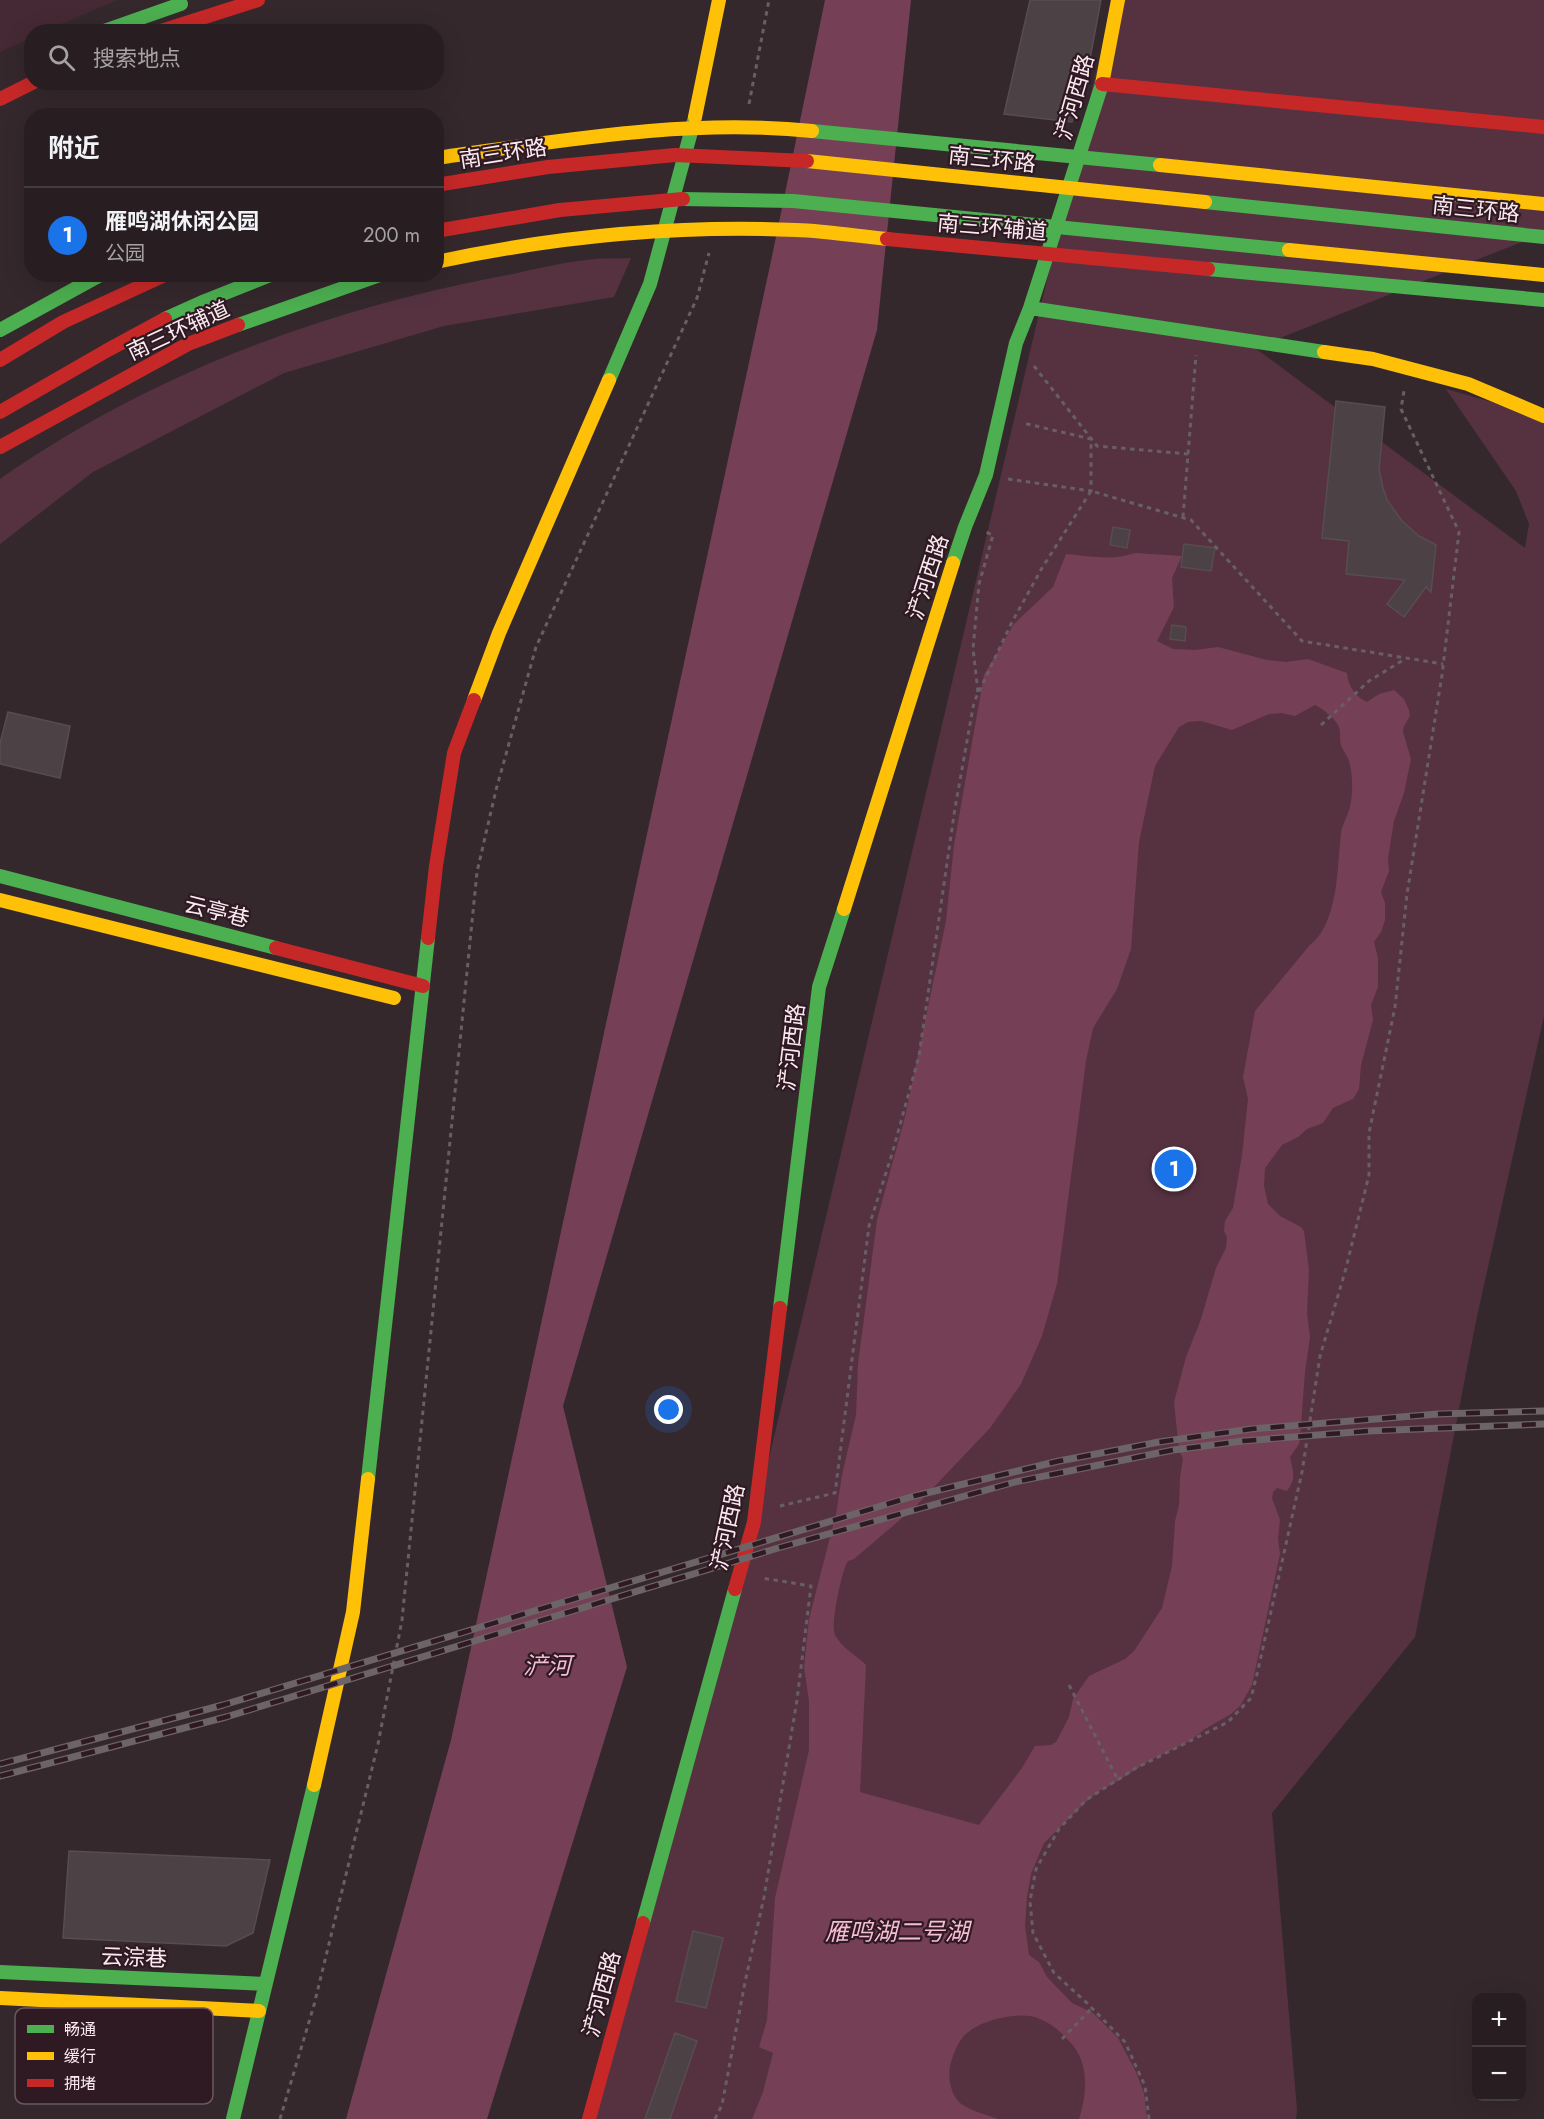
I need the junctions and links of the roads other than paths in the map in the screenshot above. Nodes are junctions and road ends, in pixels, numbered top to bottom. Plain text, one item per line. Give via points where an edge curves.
1 (192, 0) edge
2 (258, 0) edge
3 (719, 0) edge
4 (1118, 0) edge
5 (124, 24) edge
6 (183, 24) edge
7 (1102, 84) junction
8 (24, 87) edge
9 (0, 99) edge
10 (1544, 127) edge
11 (444, 157) edge
12 (444, 184) edge
13 (1544, 204) edge
14 (444, 230) edge
15 (1544, 237) edge
16 (444, 260) edge
17 (1544, 275) edge
18 (87, 282) edge
19 (150, 282) edge
20 (250, 282) edge
21 (359, 282) edge
22 (1544, 300) edge
23 (1030, 308) junction
24 (0, 330) edge
25 (0, 360) edge
26 (0, 412) edge
27 (1544, 416) edge
28 (0, 447) edge
29 (0, 876) edge
30 (0, 900) edge
31 (423, 986) junction
32 (421, 1005) junction
33 (0, 1972) edge
34 (265, 1984) junction
35 (0, 1998) edge
36 (199, 2008) edge
37 (213, 2009) edge
38 (259, 2011) junction
39 (233, 2119) edge
40 (589, 2119) edge

1 - 5 main road
2 - 6 main road
3 - 31 main road via 701,96 650,284 499,633 454,753
4 - 7 main road, 浐河西路
7 - 10 main road
7 - 23 main road, 浐河西路
8 - 9 main road
11 - 13 main road, bridge via 623,132 711,127 797,129
12 - 15 main road, 南三环路, bridge via 548,166 675,155 807,161
14 - 17 main road, bridge via 560,210 681,199 793,201
16 - 22 main road, 南三环辅道, bridge via 563,238 696,229 796,230
18 - 24 main road
19 - 25 main road via 63,322
20 - 26 main road via 169,318
21 - 28 main road, 南三环辅道 via 188,344
23 - 27 main road via 1373,359 1468,384
23 - 40 main road, 浐河西路 via 1016,343 986,476 967,523 819,987 755,1512
29 - 31 main road, 云亭巷
30 - 32 main road
31 - 32 main road
32 - 34 main road via 353,1612
33 - 34 main road, 云淙巷
34 - 38 main road
35 - 36 main road
37 - 38 main road
38 - 39 main road

